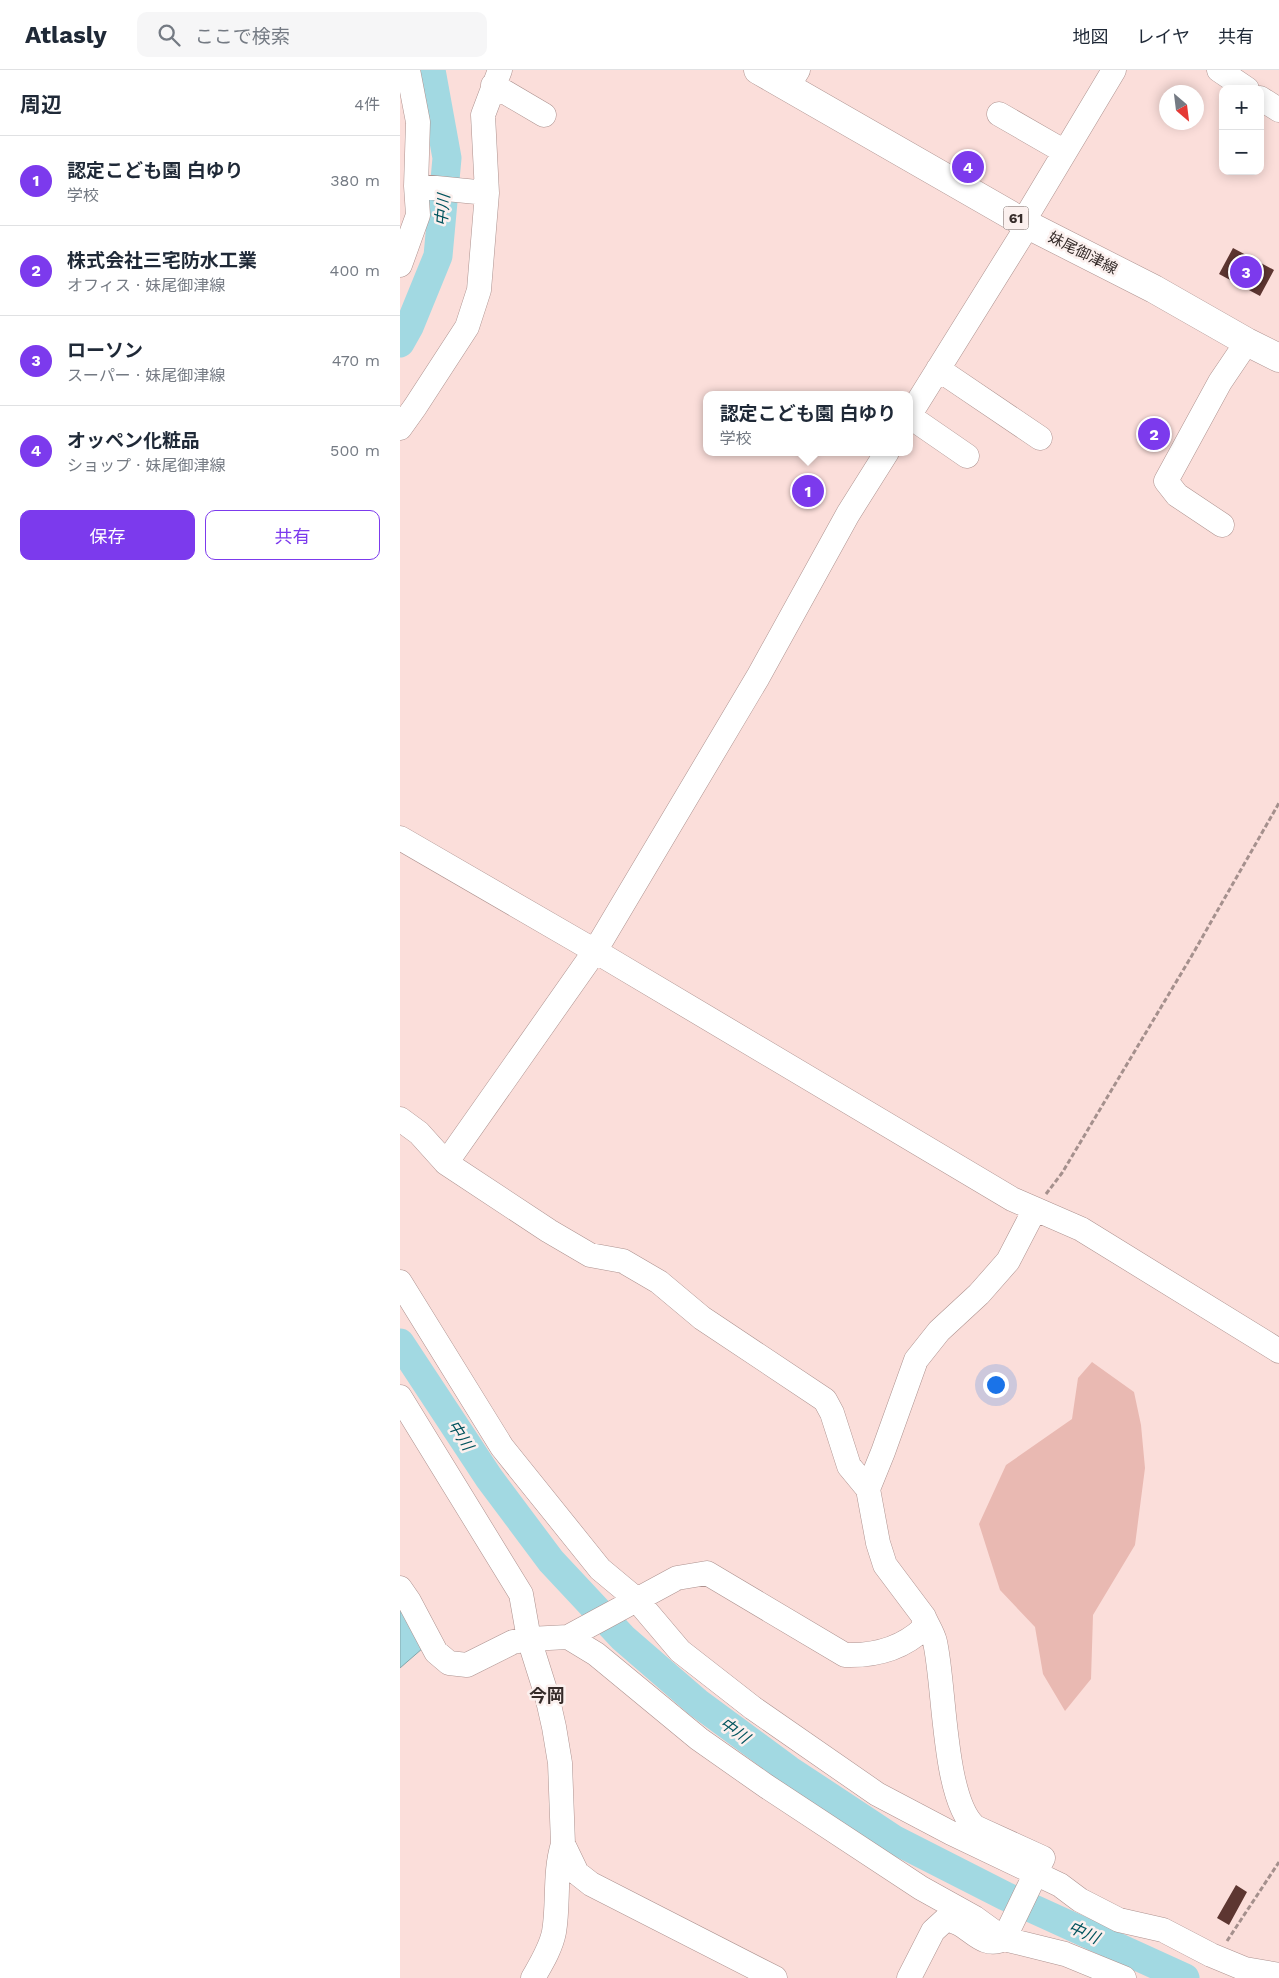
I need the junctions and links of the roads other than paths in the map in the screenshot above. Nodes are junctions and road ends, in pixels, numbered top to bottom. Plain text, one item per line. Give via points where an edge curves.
1 (408, 70) edge
2 (758, 70) edge
3 (1114, 70) edge
4 (1219, 70) edge
5 (497, 77) edge
6 (793, 79) edge
7 (1241, 85) edge
8 (999, 114) dead end
9 (544, 115) dead end
10 (1065, 152) junction
11 (416, 186) junction
12 (487, 193) junction
13 (1026, 224) junction
14 (400, 265) edge
15 (1247, 342) junction
16 (1277, 351) edge
17 (938, 370) junction
18 (913, 410) edge
19 (913, 419) edge
20 (400, 428) edge
21 (1040, 438) dead end
22 (884, 456) edge
23 (967, 456) dead end
24 (1222, 525) dead end
25 (400, 838) edge
26 (595, 951) junction
27 (400, 1119) edge
28 (446, 1163) junction
29 (1035, 1209) junction
30 (400, 1282) edge
31 (1279, 1351) edge
32 (400, 1397) edge
33 (868, 1489) junction
34 (400, 1588) edge
35 (636, 1599) junction
36 (924, 1617) junction
37 (571, 1635) junction
38 (529, 1638) junction
39 (563, 1844) junction
40 (1035, 1877) junction
41 (1006, 1936) junction
42 (1279, 1975) edge
43 (533, 1978) edge
44 (775, 1978) edge
45 (909, 1978) edge
46 (1124, 1978) edge

1 - 11 street via 418,122
2 - 6 main road, 妹尾御津線 / 61
3 - 10 street
4 - 7 street
5 - 9 street
5 - 12 street via 483,115
6 - 13 main road, 妹尾御津線 / 61
8 - 10 street
10 - 13 street
11 - 12 street
11 - 14 street via 418,215
12 - 20 street via 479,290 467,327
13 - 15 main road, 妹尾御津線 / 61 via 1154,289
13 - 17 street
15 - 16 main road, 妹尾御津線 / 61
15 - 24 street via 1220,382 1166,481 1178,495
17 - 18 street
17 - 21 street
19 - 23 street
22 - 26 street
25 - 26 street
26 - 28 street
26 - 29 street via 1012,1199
27 - 28 street via 419,1133
28 - 33 street via 590,1255 622,1261 659,1282 702,1318 825,1400 849,1466
29 - 31 street via 1081,1229
29 - 33 street via 1008,1261 916,1360
30 - 35 street via 502,1447 600,1569
32 - 38 street via 521,1594
33 - 36 street via 885,1565
34 - 38 street via 436,1652 449,1663 466,1665 513,1642
35 - 36 street via 677,1578 707,1573 845,1655 864,1656 911,1640 924,1628
35 - 37 street
35 - 40 street via 680,1651 753,1708 877,1794
36 - 40 street via 934,1640 959,1804 975,1827 1043,1858
37 - 38 street
37 - 41 street via 699,1739 766,1786 921,1888
38 - 39 street via 554,1727 560,1764
39 - 43 street via 556,1880 554,1932
39 - 44 street via 577,1873 591,1884
40 - 41 street
40 - 42 street via 1060,1885 1080,1900 1119,1920 1163,1930 1244,1969
41 - 45 street via 995,1944 986,1942 953,1920 945,1920 933,1931
41 - 46 street via 1065,1954

